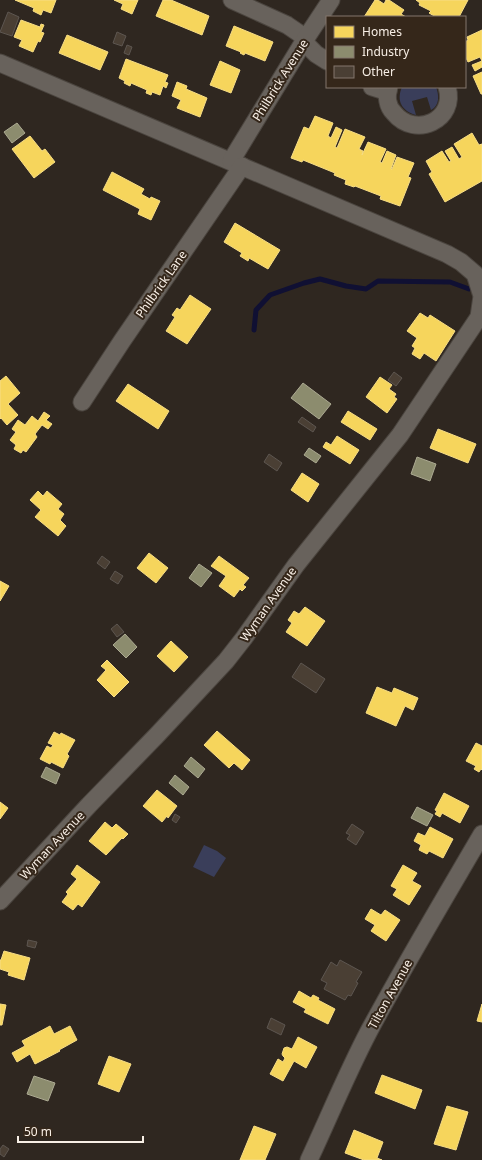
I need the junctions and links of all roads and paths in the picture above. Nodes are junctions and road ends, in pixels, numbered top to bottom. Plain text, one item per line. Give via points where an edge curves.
1 (232, 0) edge
2 (331, 0) edge
3 (305, 40) junction
4 (326, 60) edge
5 (0, 63) edge
6 (447, 88) edge
7 (383, 89) edge
8 (237, 164) junction
9 (82, 402) dead end
10 (482, 834) edge
11 (0, 901) edge
12 (309, 1160) edge

1 - 3 street via 287,25
2 - 3 street, Philbrick Avenue
3 - 4 street via 316,54
3 - 8 street, Philbrick Avenue
5 - 8 street
6 - 7 street via 449,99 446,110 439,118 422,125 408,124 397,117 389,107
8 - 9 street, Philbrick Lane
8 - 11 street, Wyman Avenue via 461,262 475,274 482,296 479,317 400,435 296,565 226,661
10 - 12 street, Tilton Avenue via 369,1031

